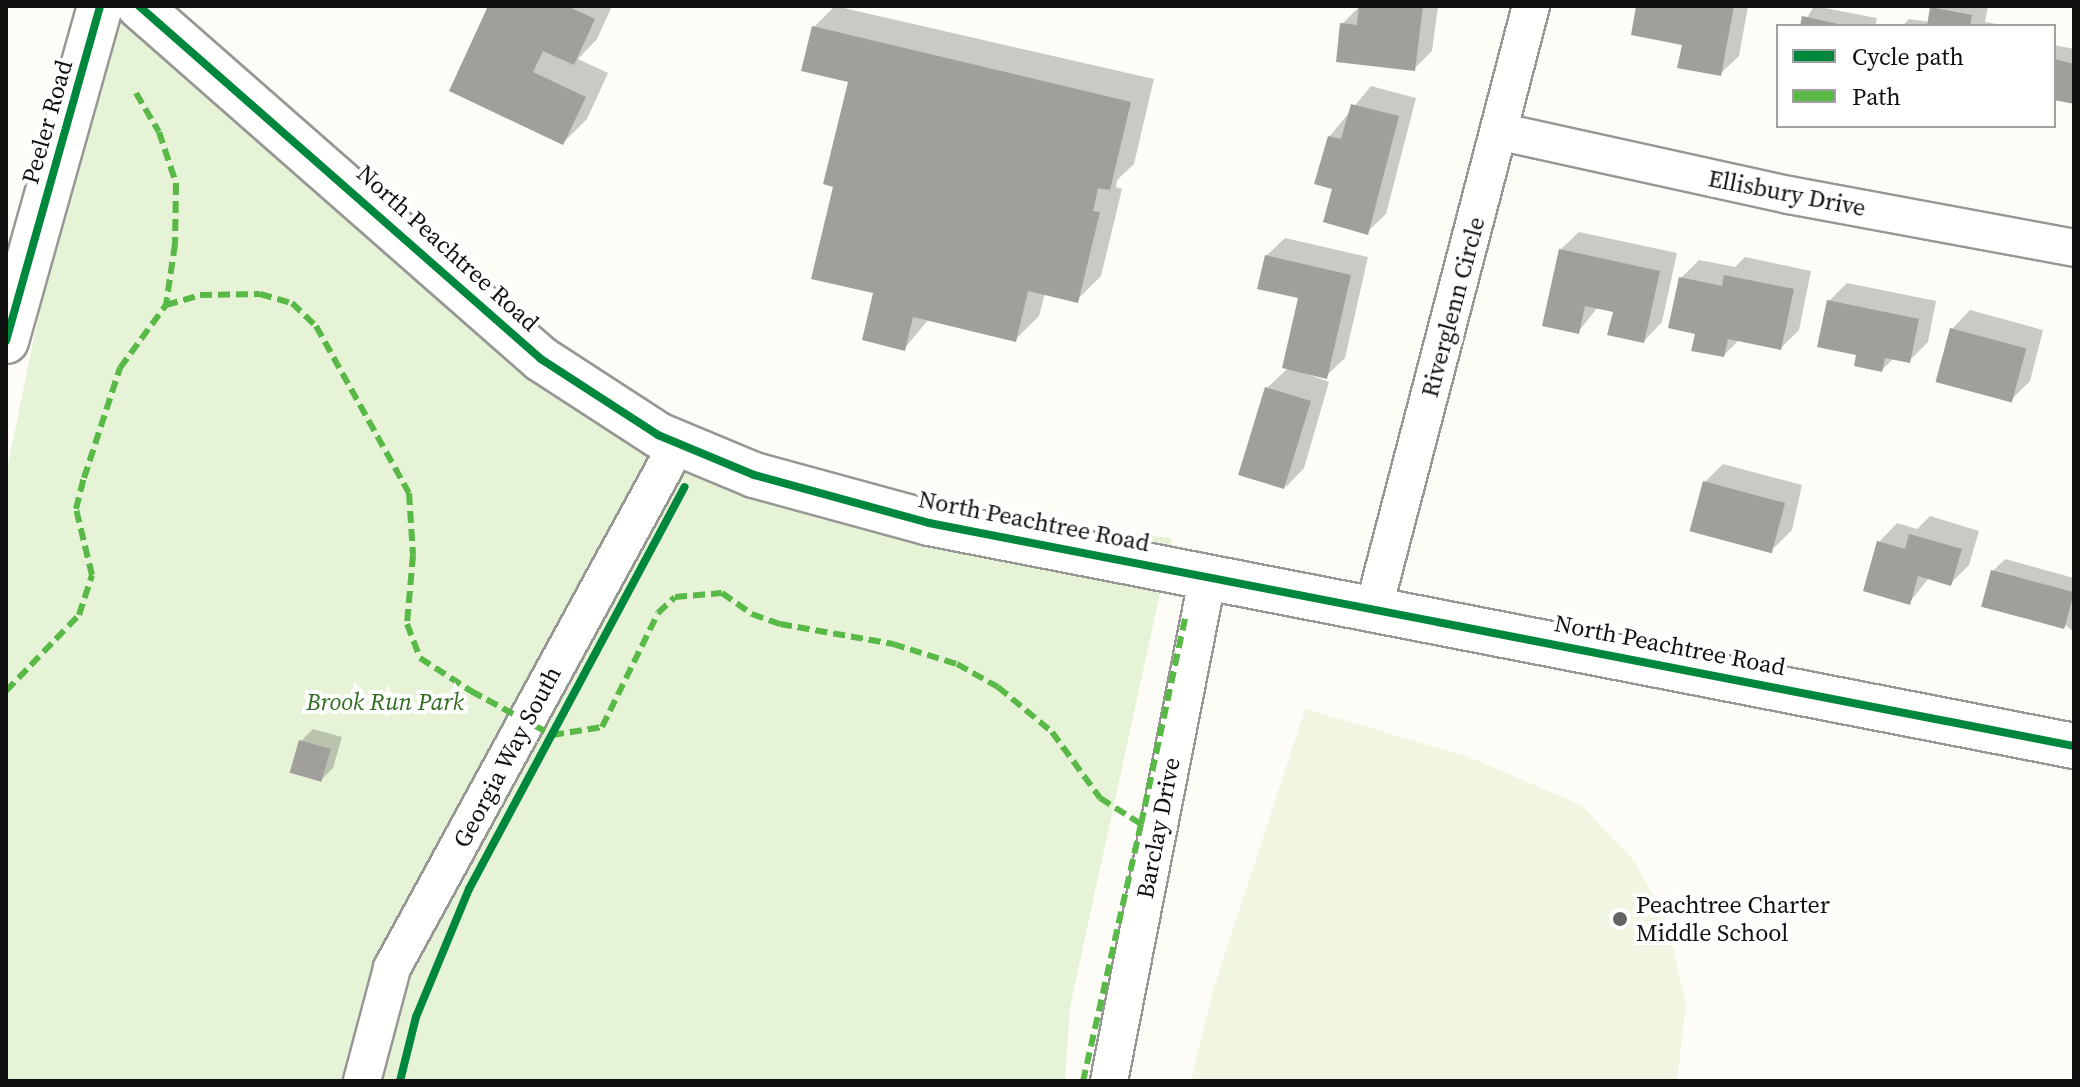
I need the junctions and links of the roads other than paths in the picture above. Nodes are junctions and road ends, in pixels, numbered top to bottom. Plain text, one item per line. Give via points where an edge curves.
1 (100, 6) edge
2 (139, 6) edge
3 (1531, 6) edge
4 (1502, 132) junction
5 (2074, 248) edge
6 (6, 341) edge
7 (678, 443) junction
8 (1208, 575) junction
9 (1374, 607) junction
10 (2074, 746) edge
11 (362, 1081) edge
12 (1109, 1081) edge

1 - 6 street, Peeler Road
2 - 7 street, North Peachtree Road via 541,359
3 - 4 street, Riverglenn Circle
4 - 5 street, Ellisbury Drive via 1789,195
4 - 9 street, Riverglenn Circle
7 - 8 street, North Peachtree Road via 754,475 929,523
7 - 11 street, Georgia Way South via 392,968
8 - 9 street, North Peachtree Road
8 - 12 street, Barclay Drive
9 - 10 street, North Peachtree Road

